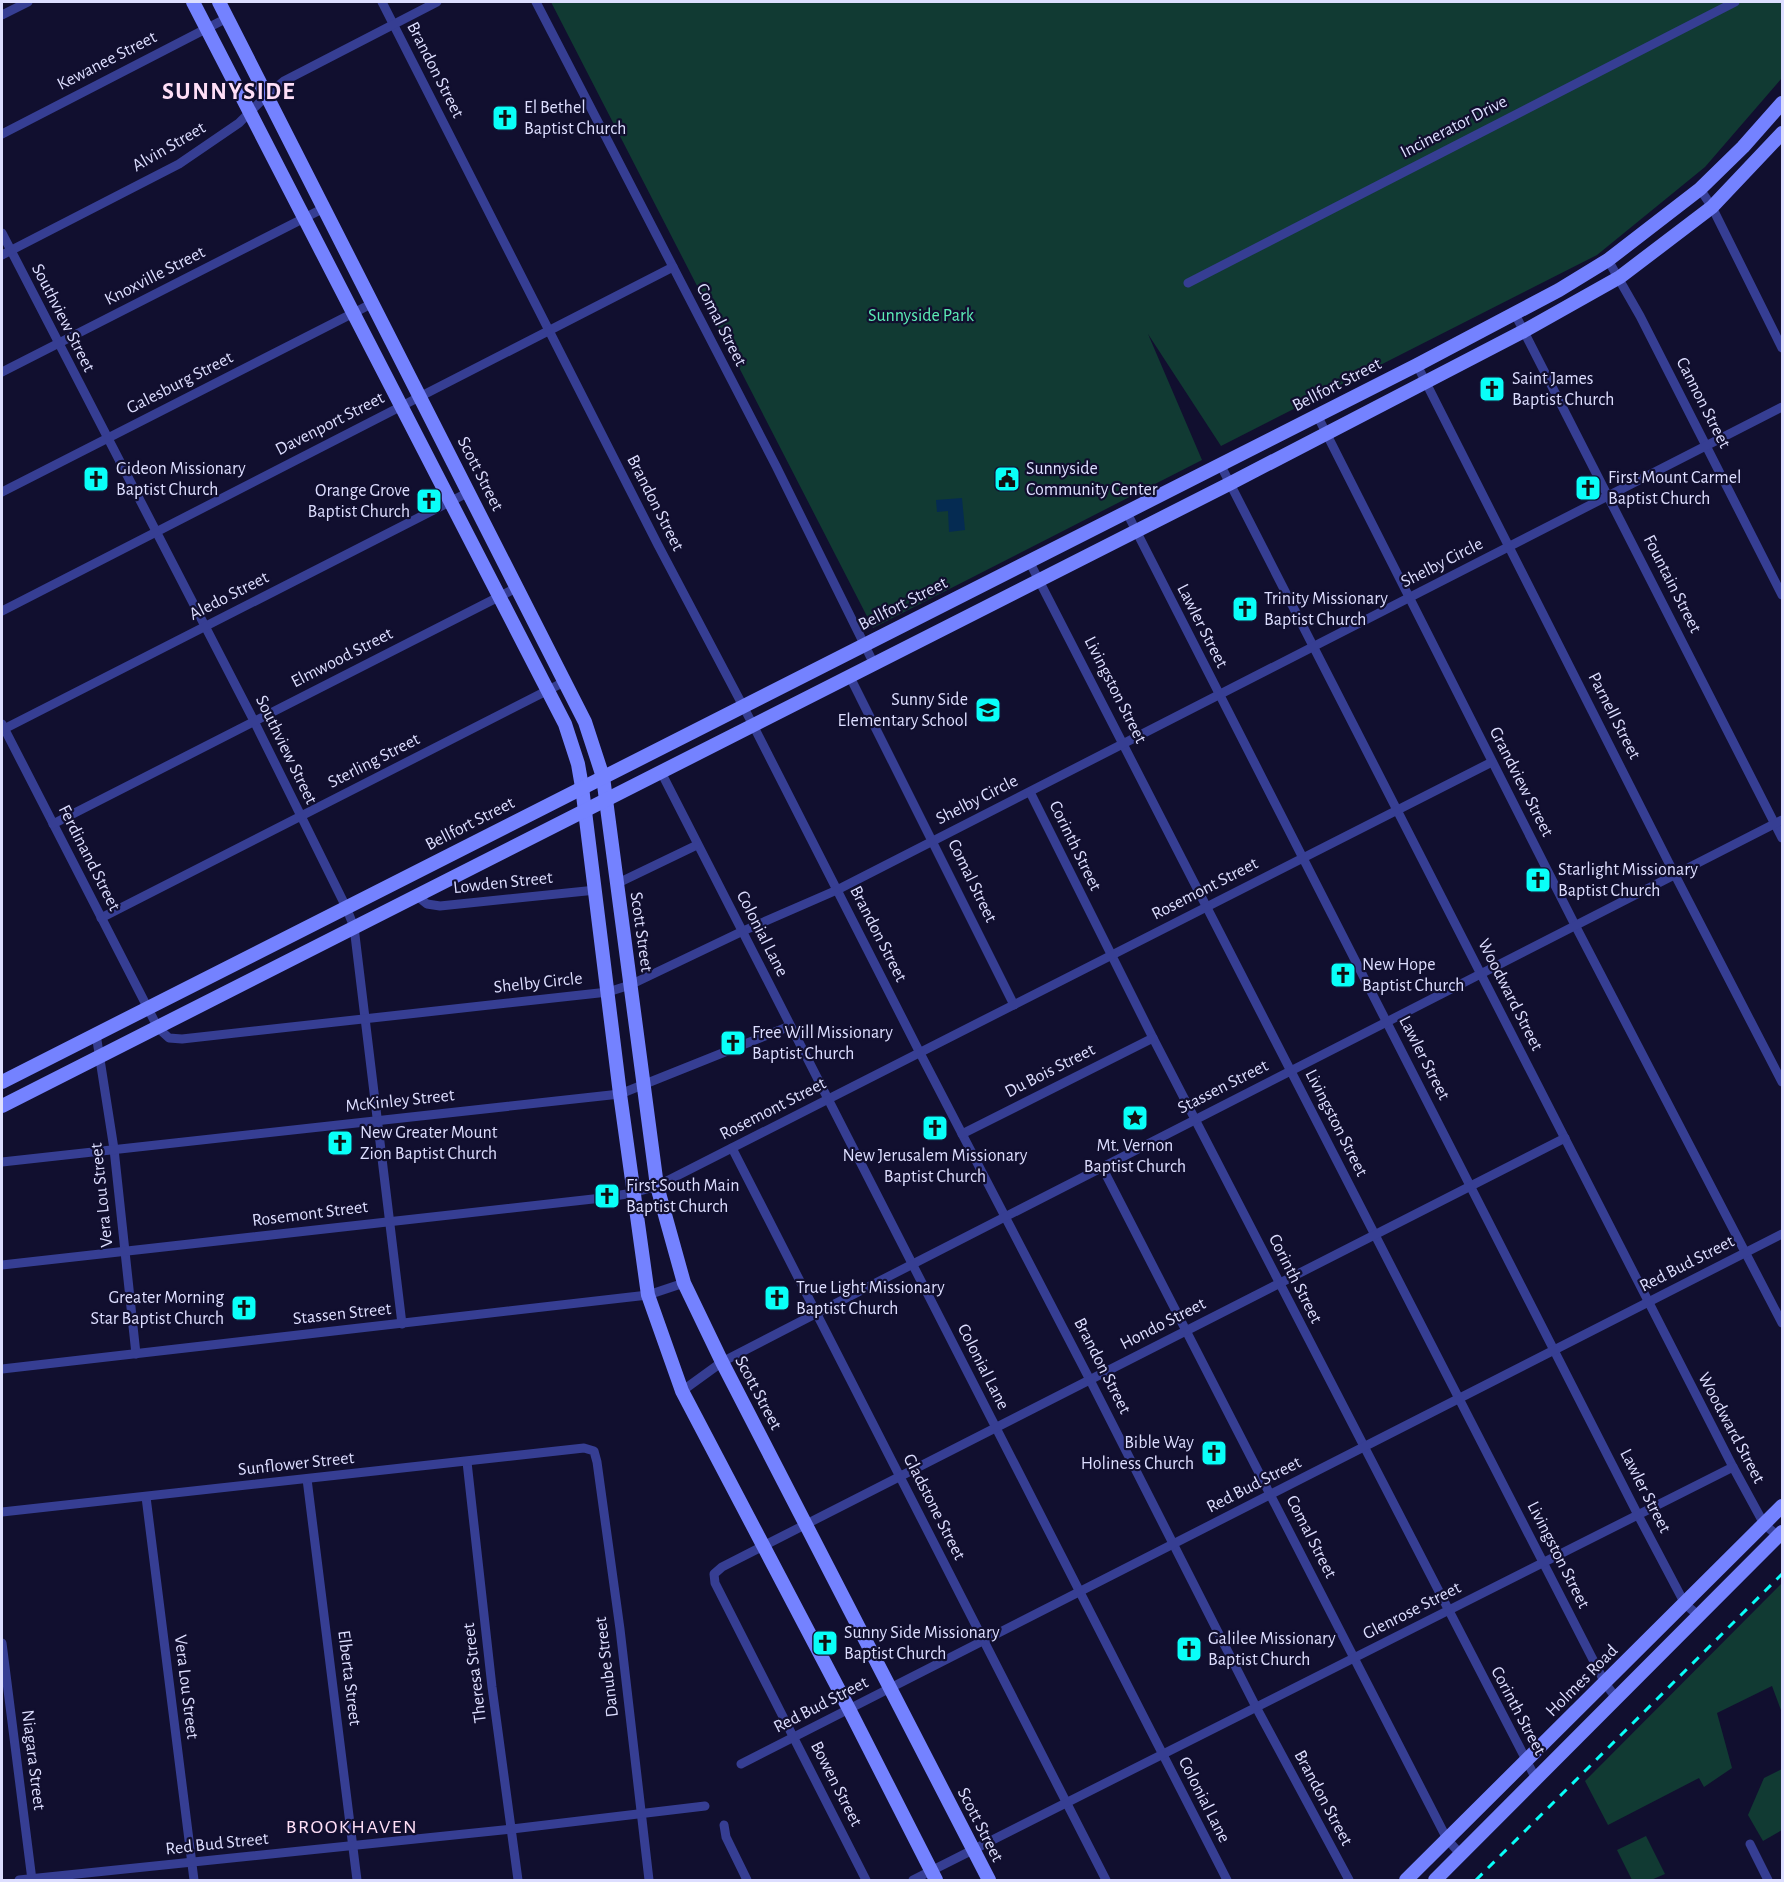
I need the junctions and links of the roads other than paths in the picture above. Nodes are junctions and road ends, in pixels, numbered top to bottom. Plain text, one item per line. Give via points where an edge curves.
1 (28, 2) edge
2 (193, 2) edge
3 (219, 2) edge
4 (382, 2) edge
5 (437, 2) edge
6 (536, 2) edge
7 (1735, 2) edge
8 (2, 15) edge
9 (227, 18) junction
10 (393, 24) junction
11 (207, 28) junction
12 (266, 96) junction
13 (1782, 103) edge
14 (250, 112) junction
15 (1782, 133) edge
16 (2, 134) edge
17 (1700, 189) junction
18 (1712, 207) junction
19 (324, 208) junction
20 (305, 218) junction
21 (2, 233) edge
22 (6, 253) edge
23 (1608, 260) junction
24 (673, 267) junction
25 (1620, 277) junction
26 (1188, 283) dead end
27 (373, 303) junction
28 (1514, 312) junction
29 (353, 313) junction
30 (548, 331) junction
31 (1524, 331) junction
32 (57, 344) junction
33 (1782, 348) edge
34 (1417, 365) junction
35 (2, 372) edge
36 (1426, 383) junction
37 (420, 396) junction
38 (401, 406) junction
39 (1782, 406) edge
40 (1317, 415) junction
41 (1327, 434) junction
42 (106, 439) junction
43 (1707, 445) junction
44 (1220, 464) junction
45 (1231, 483) junction
46 (2, 492) edge
47 (469, 492) junction
48 (1609, 496) junction
49 (450, 501) junction
50 (1126, 512) junction
51 (1136, 531) junction
52 (156, 532) junction
53 (1510, 547) junction
54 (1029, 561) junction
55 (1039, 579) junction
56 (518, 586) junction
57 (1782, 595) edge
58 (498, 596) junction
59 (1410, 598) junction
60 (2, 611) edge
61 (205, 627) junction
62 (864, 644) junction
63 (1313, 647) junction
64 (874, 664) junction
65 (850, 677) junction
66 (566, 681) junction
67 (547, 691) junction
68 (1218, 696) junction
69 (743, 706) junction
70 (254, 721) junction
71 (753, 725) junction
72 (3, 726) edge
73 (1124, 744) junction
74 (1492, 762) junction
75 (661, 772) junction
76 (603, 777) junction
77 (582, 787) junction
78 (1029, 792) junction
79 (606, 800) junction
80 (585, 810) junction
81 (1398, 810) junction
82 (301, 817) junction
83 (1779, 822) edge
84 (53, 824) junction
85 (1782, 838) edge
86 (933, 841) junction
87 (697, 845) junction
88 (1301, 858) junction
89 (441, 859) junction
90 (1675, 875) junction
91 (451, 878) junction
92 (616, 884) junction
93 (596, 890) junction
94 (837, 890) junction
95 (417, 896) junction
96 (1207, 906) junction
97 (346, 907) junction
98 (101, 918) junction
99 (1575, 926) junction
100 (354, 927) junction
101 (742, 931) junction
102 (1111, 956) junction
103 (246, 958) junction
104 (1480, 974) junction
105 (256, 977) junction
106 (630, 985) junction
107 (608, 992) junction
108 (1014, 1005) junction
109 (148, 1008) junction
110 (366, 1018) junction
111 (1386, 1022) junction
112 (790, 1026) junction
113 (158, 1028) junction
114 (96, 1034) junction
115 (1153, 1038) junction
116 (920, 1053) junction
117 (100, 1057) junction
118 (1291, 1071) junction
119 (2, 1082) edge
120 (1782, 1082) edge
121 (643, 1084) junction
122 (620, 1094) junction
123 (828, 1100) junction
124 (2, 1106) edge
125 (378, 1120) junction
126 (1195, 1120) junction
127 (962, 1134) junction
128 (1564, 1138) junction
129 (732, 1148) junction
130 (114, 1149) junction
131 (2, 1162) edge
132 (1102, 1167) junction
133 (657, 1186) junction
134 (1471, 1186) junction
135 (633, 1193) junction
136 (1006, 1216) junction
137 (391, 1221) junction
138 (1782, 1234) edge
139 (1375, 1235) junction
140 (124, 1252) junction
141 (1746, 1253) junction
142 (912, 1264) junction
143 (2, 1265) edge
144 (684, 1283) junction
145 (1279, 1284) junction
146 (648, 1295) junction
147 (1648, 1303) junction
148 (817, 1313) junction
149 (1782, 1323) edge
150 (402, 1324) junction
151 (1185, 1331) junction
152 (1554, 1350) junction
153 (136, 1354) junction
154 (722, 1362) junction
155 (2, 1369) edge
156 (1090, 1380) junction
157 (682, 1391) junction
158 (1459, 1399) junction
159 (996, 1428) junction
160 (1364, 1447) junction
161 (594, 1450) joint
162 (467, 1462) junction
163 (1733, 1467) junction
164 (900, 1477) junction
165 (307, 1479) junction
166 (1271, 1495) junction
167 (146, 1497) junction
168 (1782, 1506) edge
169 (2, 1512) edge
170 (1638, 1515) junction
171 (806, 1524) junction
172 (1764, 1524) junction
173 (1780, 1534) edge
174 (1173, 1544) junction
175 (764, 1546) junction
176 (1544, 1562) junction
177 (714, 1574) joint
178 (1081, 1591) junction
179 (1685, 1604) junction
180 (1447, 1611) junction
181 (1698, 1616) junction
182 (984, 1641) junction
183 (2, 1643) edge
184 (1354, 1658) junction
185 (1605, 1683) junction
186 (890, 1688) junction
187 (1616, 1698) junction
188 (1256, 1707) junction
189 (849, 1709) junction
190 (793, 1738) junction
191 (1163, 1755) junction
192 (1526, 1762) junction
193 (741, 1764) dead end
194 (1536, 1779) junction
195 (1067, 1803) junction
196 (705, 1806) dead end
197 (641, 1813) junction
198 (724, 1825) dead end
199 (512, 1828) junction
200 (1447, 1839) junction
201 (1750, 1844) dead end
202 (352, 1845) junction
203 (973, 1850) junction
204 (1461, 1855) junction
205 (192, 1863) junction
206 (934, 1876) edge
207 (32, 1880) edge
208 (19, 1881) edge
209 (194, 1881) edge
210 (357, 1881) edge
211 (518, 1881) edge
212 (649, 1881) edge
213 (747, 1881) edge
214 (866, 1881) edge
215 (913, 1881) edge
216 (989, 1881) edge
217 (1106, 1881) edge
218 (1227, 1881) edge
219 (1349, 1881) edge
220 (1406, 1881) edge
221 (1435, 1881) edge
222 (1768, 1881) edge

1 - 8 street
2 - 11 main road
3 - 9 main road, Scott Street
4 - 10 street, Brandon Street
5 - 10 street, Alvin Street
6 - 24 street, Comal Street
7 - 26 street, Incinerator Drive
9 - 11 street, Kewanee Street
9 - 12 main road, Scott Street
10 - 12 street, Alvin Street via 284,81
10 - 30 street, Brandon Street
11 - 14 main road
11 - 16 street, Kewanee Street
12 - 14 street, Alvin Street
12 - 19 main road, Scott Street
13 - 17 main road, Bellfort Street
14 - 20 main road
14 - 22 street, Alvin Street via 179,164
15 - 18 main road
17 - 18 street
17 - 23 main road, Bellfort Street
18 - 25 main road
18 - 33 street
19 - 20 street, Knoxville Street
19 - 27 main road, Scott Street
20 - 29 main road
20 - 32 street, Knoxville Street
21 - 22 street, Southview Street
22 - 32 street, Southview Street
23 - 25 street, Cannon Street
23 - 28 main road, Bellfort Street
24 - 30 street, Davenport Street
24 - 62 street, Comal Street
25 - 31 main road
25 - 43 street, Cannon Street
27 - 29 street, Galesburg Street
27 - 37 main road, Scott Street
28 - 31 street, Fountain Street
28 - 34 main road, Bellfort Street
29 - 38 main road
29 - 42 street, Galesburg Street
30 - 37 street, Davenport Street
30 - 69 street, Brandon Street
31 - 36 main road
31 - 48 street, Fountain Street
32 - 35 street, Knoxville Street
32 - 42 street, Southview Street
34 - 36 street, Parnell Street
34 - 40 main road, Bellfort Street
36 - 41 main road
36 - 53 street, Parnell Street
37 - 38 street, Davenport Street
37 - 47 main road, Scott Street
38 - 49 main road
38 - 52 street, Davenport Street
39 - 43 street, Shelby Circle
40 - 41 street, Grandview Street
40 - 44 main road, Bellfort Street
41 - 45 main road
41 - 59 street, Grandview Street
42 - 46 street, Galesburg Street
42 - 52 street, Southview Street
43 - 48 street, Shelby Circle
43 - 57 street, Cannon Street
44 - 45 street, Woodward Street
44 - 50 main road, Bellfort Street
45 - 51 main road
45 - 63 street, Woodward Street
47 - 49 street, Aledo Street
47 - 56 main road, Scott Street
48 - 53 street, Shelby Circle
48 - 83 street, Fountain Street
49 - 58 main road
49 - 61 street, Aledo Street
50 - 51 street, Lawler Street
50 - 54 main road, Bellfort Street
51 - 55 main road
51 - 68 street, Lawler Street
52 - 60 street, Davenport Street
52 - 61 street, Southview Street
53 - 59 street, Shelby Circle
53 - 90 street, Parnell Street
54 - 55 street, Livingston Street
54 - 62 main road, Bellfort Street
55 - 64 main road
55 - 73 street, Livingston Street
56 - 58 street, Elmwood Street
56 - 66 main road, Scott Street
58 - 67 main road
58 - 70 street, Elmwood Street
59 - 63 street, Shelby Circle
59 - 74 street, Grandview Street
61 - 70 street, Southview Street
61 - 72 street, Aledo Street
62 - 64 street, Comal Street
62 - 69 main road, Bellfort Street
63 - 68 street, Shelby Circle
63 - 81 street, Woodward Street
64 - 65 main road
65 - 71 main road
65 - 86 street, Comal Street
66 - 67 street, Sterling Street
66 - 76 main road, Scott Street
67 - 77 main road via 572,743
67 - 82 street, Sterling Street
68 - 73 street, Shelby Circle
68 - 88 street, Lawler Street
69 - 71 street, Brandon Street
69 - 76 main road, Bellfort Street
70 - 82 street, Southview Street
70 - 84 street, Elmwood Street
71 - 75 main road
71 - 94 street, Brandon Street
72 - 84 street, Ferdinand Street
73 - 78 street, Shelby Circle
73 - 96 street, Livingston Street
74 - 81 street, Rosemont Street
74 - 99 street, Grandview Street
75 - 79 main road
75 - 87 street, Colonial Lane
76 - 77 main road, Bellfort Street
76 - 79 main road, Scott Street
77 - 80 main road
77 - 89 main road, Bellfort Street
78 - 86 street, Shelby Circle
78 - 102 street, Corinth Street
79 - 80 main road
79 - 92 main road, Scott Street
80 - 91 main road
80 - 93 main road
81 - 88 street, Rosemont Street
81 - 104 street, Woodward Street
82 - 97 street, Southview Street
82 - 98 street, Sterling Street
83 - 85 street, Fountain Street
83 - 90 street, Stassen Street
84 - 98 street, Ferdinand Street
86 - 94 street, Shelby Circle
86 - 108 street, Comal Street
87 - 92 street
87 - 101 street, Colonial Lane
88 - 96 street, Rosemont Street
88 - 111 street, Lawler Street
89 - 91 main road
89 - 97 main road, Bellfort Street
90 - 99 street, Stassen Street
90 - 120 street, Parnell Street
91 - 95 main road
92 - 106 main road, Scott Street
93 - 95 street, Lowden Street via 440,906 427,904
93 - 107 main road
94 - 101 street, Shelby Circle
94 - 116 street, Brandon Street
95 - 100 main road
96 - 102 street, Rosemont Street
96 - 118 street, Livingston Street
97 - 100 street, Southview Street
97 - 103 main road, Bellfort Street
98 - 109 street, Ferdinand Street
99 - 104 street, Stassen Street
99 - 141 street, Grandview Street
100 - 105 main road
100 - 110 street, Southview Street
101 - 106 street, Shelby Circle
101 - 112 street, Colonial Lane
102 - 108 street, Rosemont Street
102 - 115 street, Corinth Street
103 - 105 main road
103 - 109 main road, Bellfort Street
104 - 111 street, Stassen Street
104 - 128 street, Woodward Street
105 - 113 main road
106 - 107 street, Shelby Circle
106 - 121 main road, Scott Street
107 - 110 street, Shelby Circle
107 - 122 main road
108 - 116 street, Rosemont Street
109 - 113 street
109 - 114 main road, Bellfort Street
110 - 113 street, Shelby Circle via 182,1039 169,1038
110 - 125 street, Southview Street
111 - 118 street, Stassen Street
111 - 134 street, Lawler Street
112 - 121 street, McKinley Street
112 - 123 street, Colonial Lane
113 - 117 main road
114 - 117 street, Vera Lou Street
114 - 119 main road, Bellfort Street
115 - 126 street, Corinth Street
115 - 127 street, Du Bois Street
116 - 123 street, Rosemont Street
116 - 127 street, Brandon Street
117 - 124 main road
117 - 130 street, Vera Lou Street
118 - 126 street, Stassen Street
118 - 139 street, Livingston Street
121 - 122 street, McKinley Street
121 - 133 main road, Scott Street
122 - 125 street, McKinley Street
122 - 135 main road
123 - 129 street, Rosemont Street
123 - 142 street, Colonial Lane
125 - 130 street, McKinley Street
125 - 137 street, Southview Street
126 - 132 street, Stassen Street
126 - 145 street, Corinth Street
127 - 136 street, Brandon Street
128 - 134 street, Hondo Street
128 - 147 street, Woodward Street
129 - 133 street, Rosemont Street
129 - 148 street, Gladstone Street
130 - 131 street, McKinley Street
130 - 140 street, Vera Lou Street
132 - 136 street, Stassen Street
132 - 151 street, Comal Street
133 - 135 street, Rosemont Street
133 - 144 main road, Scott Street
134 - 139 street, Hondo Street
134 - 152 street, Lawler Street
135 - 137 street, Rosemont Street
135 - 146 main road
136 - 142 street, Stassen Street
136 - 156 street, Brandon Street
137 - 140 street, Rosemont Street
137 - 150 street, Southview Street
138 - 141 street, Red Bud Street
139 - 145 street, Hondo Street
139 - 158 street, Livingston Street
140 - 143 street, Rosemont Street
140 - 153 street, Vera Lou Street
141 - 147 street, Red Bud Street
141 - 149 street, Grandview Street
142 - 148 street, Stassen Street
142 - 159 street, Colonial Lane
144 - 146 street, Stassen Street
144 - 154 main road, Scott Street
145 - 151 street, Hondo Street
145 - 160 street, Corinth Street
146 - 150 street, Stassen Street
146 - 157 main road
147 - 152 street, Red Bud Street
147 - 163 street, Woodward Street
148 - 154 street, Stassen Street
148 - 164 street, Gladstone Street
150 - 153 street, Stassen Street
151 - 156 street, Hondo Street
151 - 166 street, Comal Street
152 - 158 street, Red Bud Street
152 - 170 street, Lawler Street
153 - 155 street, Stassen Street
154 - 157 street, Stassen Street
154 - 171 main road, Scott Street
156 - 159 street, Hondo Street
156 - 174 street, Brandon Street
157 - 175 main road
158 - 160 street, Red Bud Street
158 - 176 street, Livingston Street
159 - 164 street, Hondo Street
159 - 178 street, Colonial Lane
160 - 166 street, Red Bud Street
160 - 180 street, Corinth Street
161 - 162 street, Sunflower Street
161 - 197 street, Danube Street
162 - 165 street, Sunflower Street
162 - 199 street, Theresa Street
163 - 170 street, Glenrose Street
163 - 172 street, Woodward Street
164 - 171 street, Hondo Street
164 - 182 street, Gladstone Street
165 - 167 street, Sunflower Street
165 - 202 street, Elberta Street
166 - 174 street, Red Bud Street
166 - 184 street, Comal Street
167 - 169 street, Sunflower Street
167 - 205 street, Vera Lou Street
168 - 172 main road, Holmes Road
170 - 176 street, Glenrose Street
170 - 179 street, Lawler Street
171 - 175 street, Hondo Street
171 - 186 main road, Scott Street
172 - 173 street, Woodward Street
172 - 179 main road, Holmes Road
173 - 181 main road, Holmes Road
174 - 178 street, Red Bud Street
174 - 188 street, Brandon Street
175 - 177 street, Hondo Street
175 - 189 main road
176 - 180 street, Glenrose Street
176 - 185 street, Livingston Street
177 - 190 street, Bowen Street via 715,1583
178 - 182 street, Red Bud Street
178 - 191 street, Colonial Lane
179 - 181 street, Lawler Street
179 - 185 main road, Holmes Road
180 - 184 street, Glenrose Street
180 - 192 street, Corinth Street
181 - 187 main road, Holmes Road
182 - 186 street, Red Bud Street
182 - 195 street, Gladstone Street
183 - 207 street, Niagara Street
184 - 188 street, Glenrose Street
184 - 200 street, Comal Street
185 - 187 street, Livingston Street
185 - 192 main road, Holmes Road
186 - 189 street, Red Bud Street
186 - 203 main road, Scott Street
187 - 194 main road, Holmes Road
188 - 191 street, Glenrose Street
188 - 219 street, Brandon Street
189 - 190 street, Red Bud Street
189 - 206 main road
190 - 193 street, Red Bud Street
190 - 214 street, Bowen Street
191 - 195 street, Glenrose Street
191 - 218 street, Colonial Lane
192 - 194 street, Corinth Street
192 - 200 main road, Holmes Road
194 - 204 main road, Holmes Road
195 - 203 street, Glenrose Street
195 - 217 street, Gladstone Street
196 - 197 street, Red Bud Street
197 - 199 street, Red Bud Street
197 - 212 street, Danube Street
198 - 213 street
199 - 202 street, Red Bud Street
199 - 211 street, Theresa Street
200 - 204 street, Comal Street
200 - 220 main road, Holmes Road
201 - 222 street
202 - 205 street, Red Bud Street
202 - 210 street, Elberta Street
203 - 206 street, Glenrose Street
203 - 216 main road, Scott Street
204 - 221 main road, Holmes Road
205 - 207 street, Red Bud Street
205 - 209 street, Vera Lou Street
206 - 215 street, Glenrose Street
207 - 208 street, Red Bud Street

